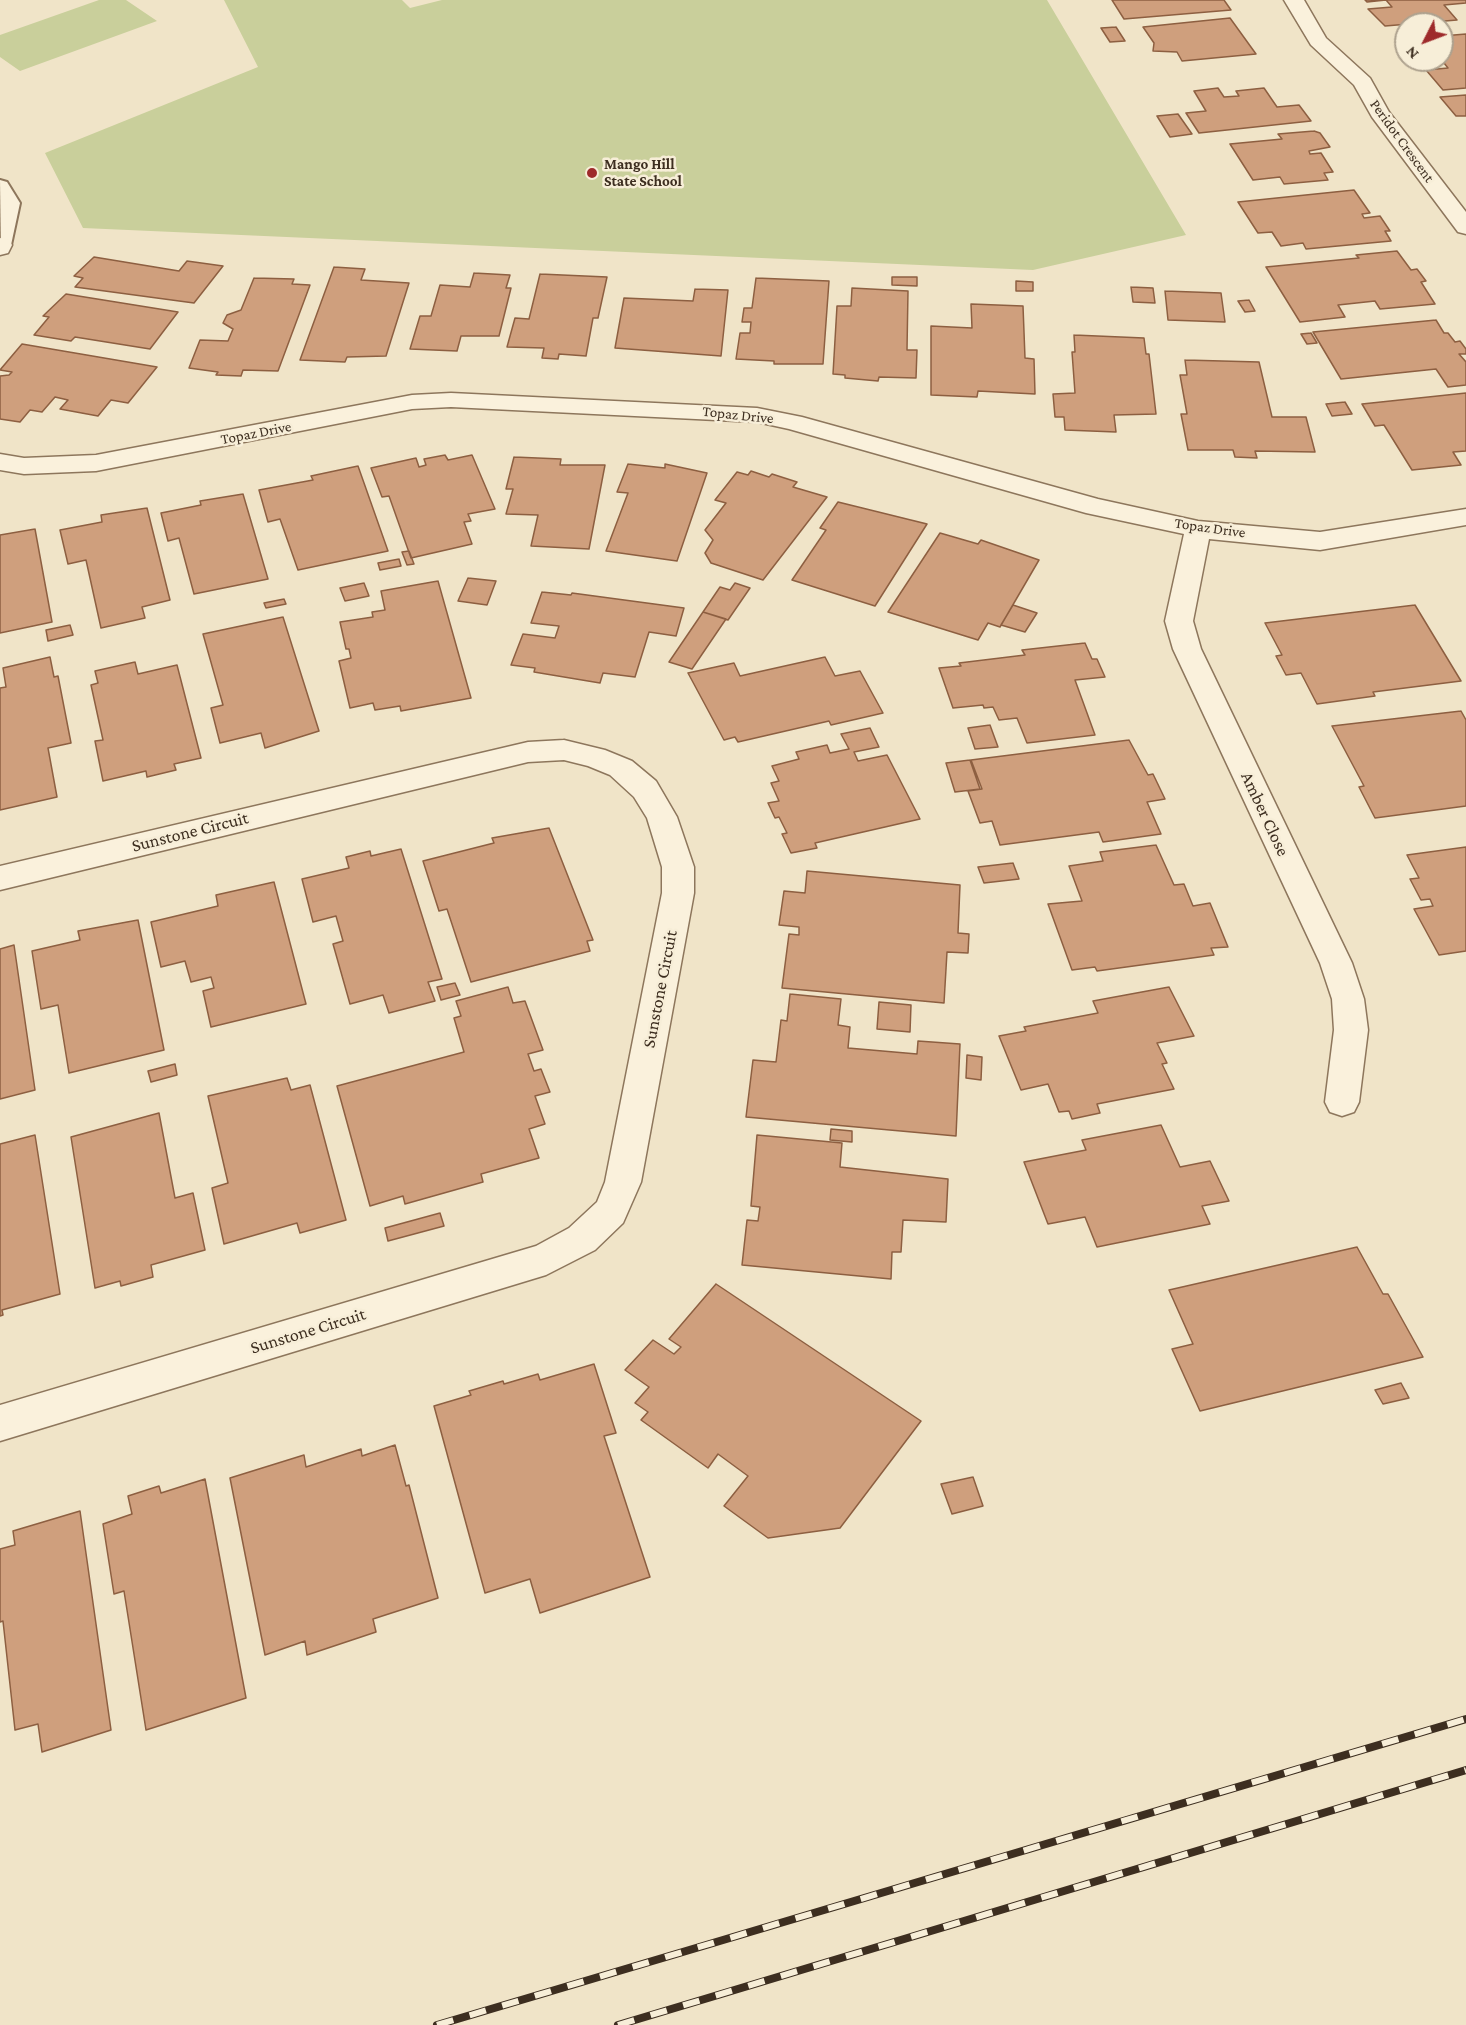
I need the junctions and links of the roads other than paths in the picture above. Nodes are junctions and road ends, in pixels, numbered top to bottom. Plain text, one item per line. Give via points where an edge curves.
1 (1294, 0) edge
2 (0, 186) edge
3 (1466, 227) edge
4 (1, 238) edge
5 (0, 462) edge
6 (1466, 517) edge
7 (1198, 529) junction
8 (0, 878) edge
9 (1342, 1102) dead end
10 (0, 1423) edge

1 - 3 street, Peridot Crescent via 1318,41 1363,82 1379,113
2 - 4 lane via 10,203
5 - 7 street, Topaz Drive via 24,466 96,463 412,402 451,400 701,411 793,422 1095,507
6 - 7 street, Topaz Drive via 1320,541
7 - 9 street, Amber Close via 1179,621 1187,649 1336,963 1348,999 1351,1030
8 - 10 street, Sunstone Circuit via 517,754 564,750 621,768 645,789 662,817 678,867 678,893 623,1182 610,1212 582,1239 546,1259

